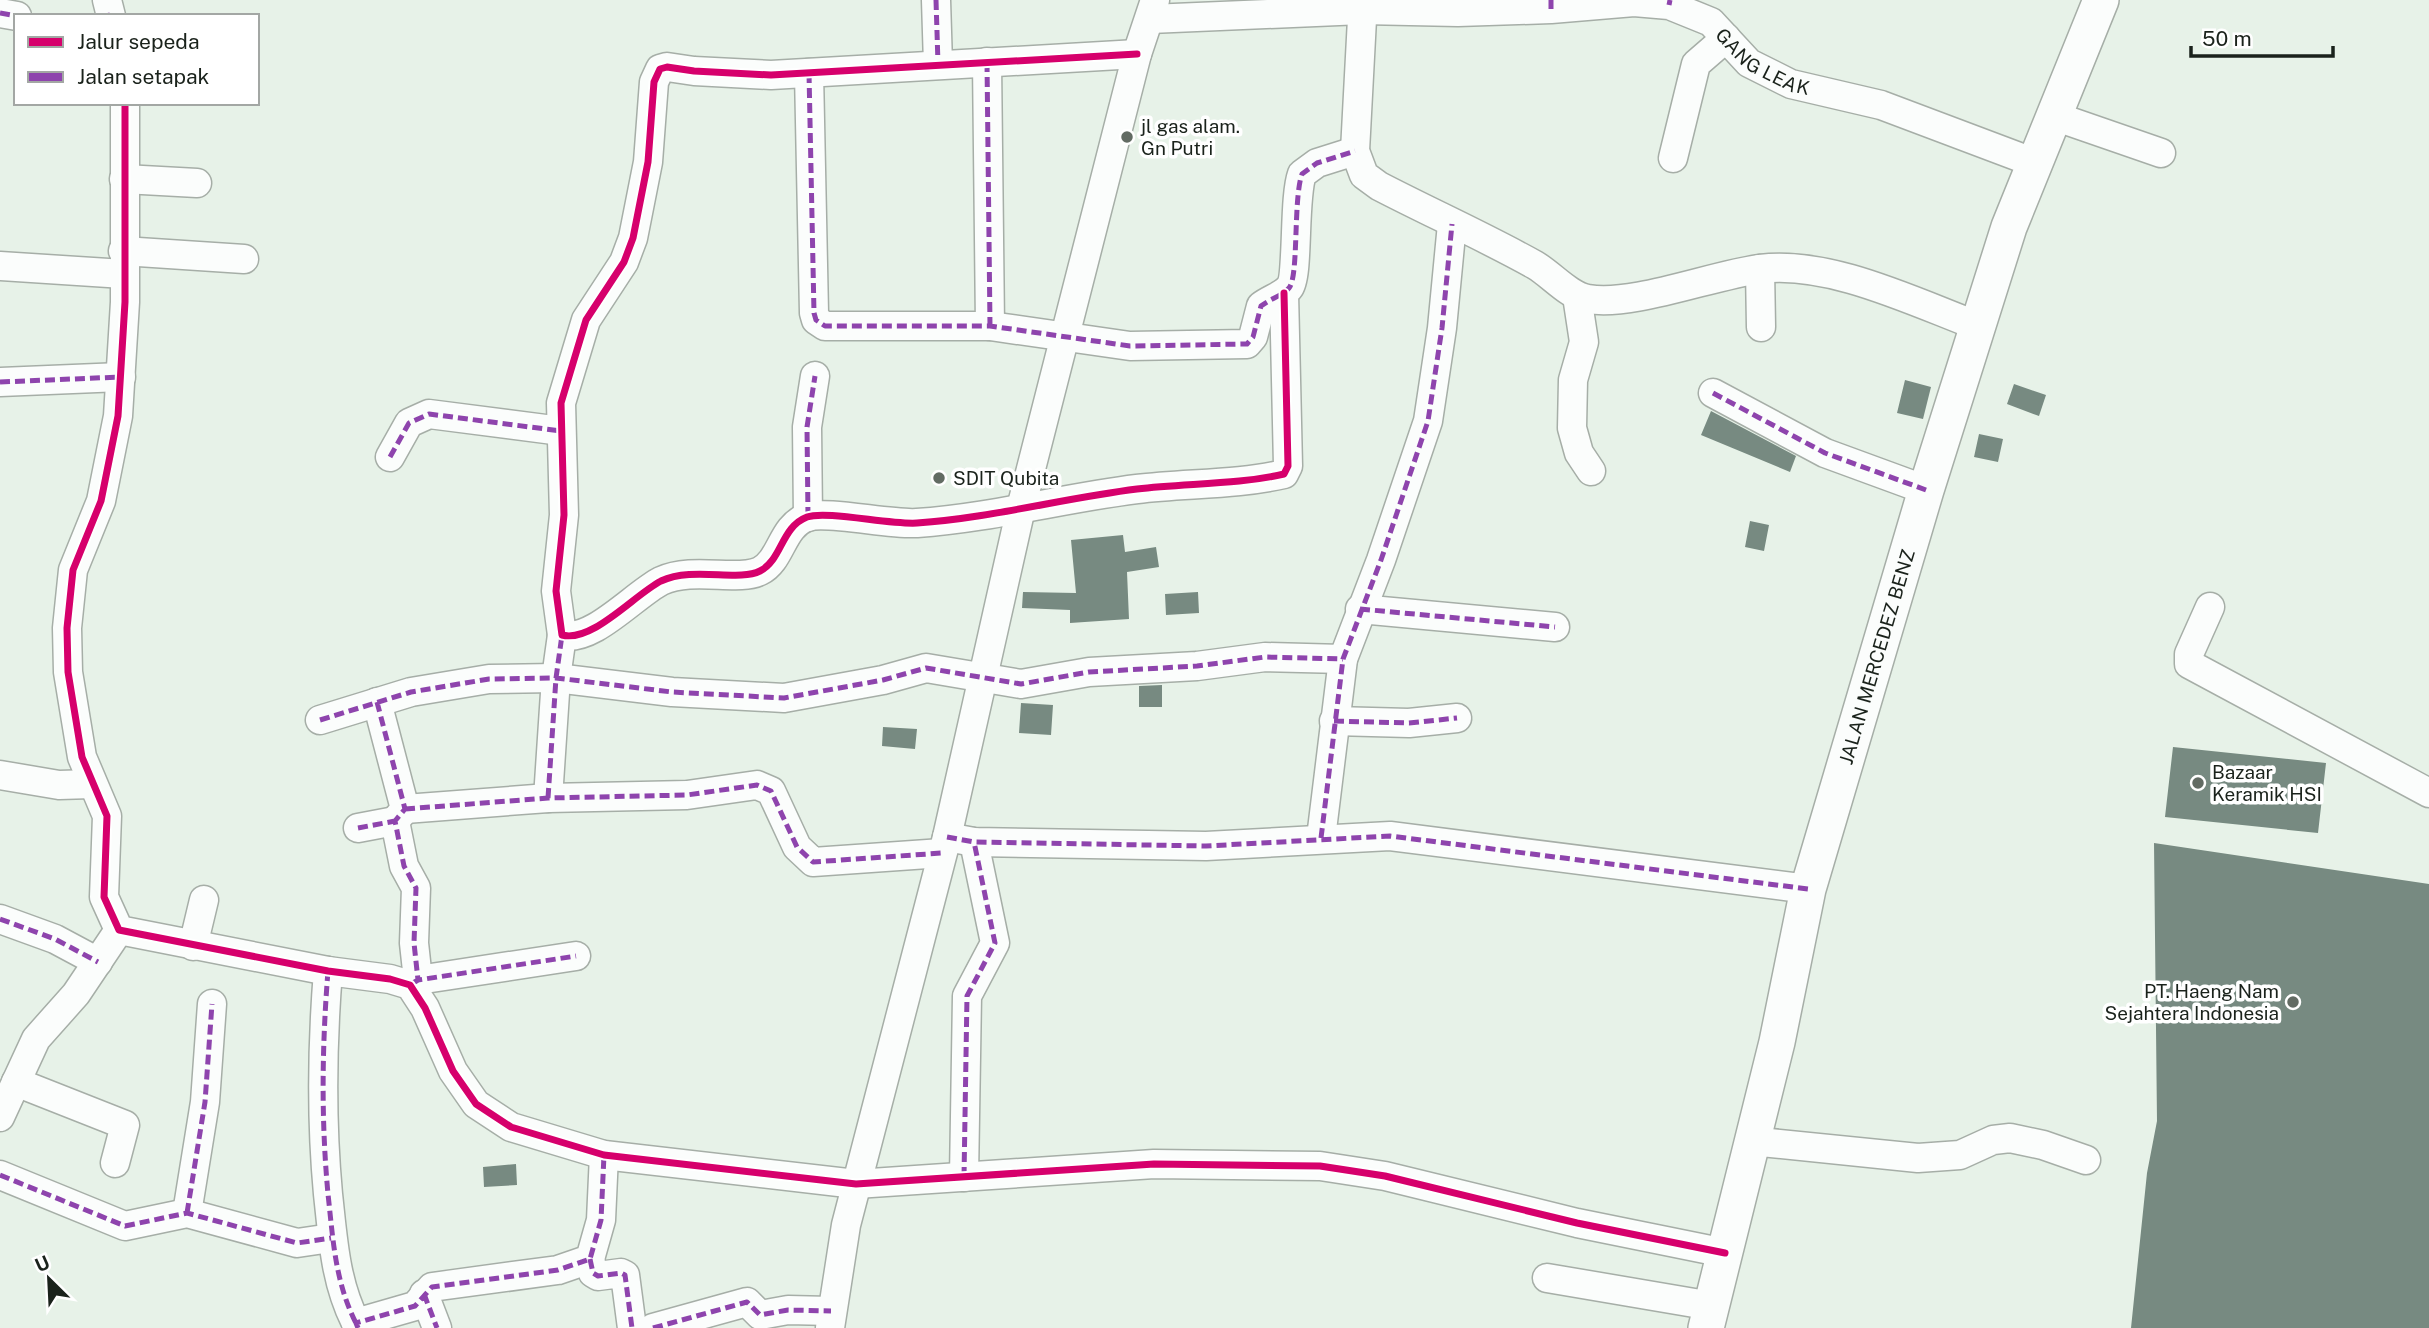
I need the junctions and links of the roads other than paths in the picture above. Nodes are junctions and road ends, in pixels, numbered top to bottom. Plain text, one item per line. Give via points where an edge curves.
1 (936, 0) edge
2 (2101, 0) edge
3 (1669, 3) edge
4 (1551, 4) edge
5 (1362, 5) edge
6 (1152, 10) edge
7 (1726, 38) junction
8 (1137, 54) junction
9 (987, 62) junction
10 (938, 64) junction
11 (809, 74) junction
12 (125, 105) edge
13 (2054, 116) junction
14 (1356, 151) junction
15 (2161, 153) dead end
16 (1673, 158) dead end
17 (2035, 163) junction
18 (124, 179) junction
19 (197, 183) dead end
20 (1452, 223) junction
21 (244, 259) dead end
22 (123, 263) junction
23 (0, 266) edge
24 (1760, 269) junction
25 (1284, 293) junction
26 (1577, 296) junction
27 (990, 326) junction
28 (1978, 326) junction
29 (1761, 327) dead end
30 (1067, 337) junction
31 (815, 376) dead end
32 (121, 377) junction
33 (0, 382) edge
34 (1713, 393) dead end
35 (561, 431) junction
36 (390, 457) dead end
37 (1591, 471) dead end
38 (1926, 490) junction
39 (1021, 508) junction
40 (807, 517) junction
41 (2210, 607) dead end
42 (1360, 609) junction
43 (1555, 627) dead end
44 (562, 635) junction
45 (1342, 659) junction
46 (556, 678) junction
47 (984, 679) junction
48 (377, 702) junction
49 (1457, 718) dead end
50 (320, 720) dead end
51 (1334, 721) junction
52 (0, 775) edge
53 (92, 784) junction
54 (2429, 793) edge
55 (548, 798) junction
56 (400, 815) junction
57 (358, 828) dead end
58 (1321, 838) junction
59 (974, 842) junction
60 (944, 845) junction
61 (1808, 889) junction
62 (204, 900) dead end
63 (0, 919) edge
64 (119, 930) junction
65 (193, 946) junction
66 (576, 956) dead end
67 (98, 962) junction
68 (328, 971) junction
69 (414, 983) junction
70 (212, 1004) dead end
71 (16, 1082) junction
72 (0, 1117) edge
73 (1751, 1141) junction
74 (604, 1155) junction
75 (2086, 1160) dead end
76 (115, 1163) dead end
77 (0, 1175) edge
78 (964, 1177) junction
79 (856, 1184) junction
80 (187, 1213) junction
81 (331, 1238) junction
82 (1725, 1253) junction
83 (590, 1259) junction
84 (1547, 1278) dead end
85 (424, 1294) junction
86 (1709, 1317) edge
87 (830, 1320) edge
88 (357, 1326) edge
89 (437, 1328) edge
90 (632, 1328) edge
91 (653, 1328) edge

1 - 10 street
2 - 13 main road, JALAN MERCEDEZ BENZ
3 - 4 street, GANG LEAK
3 - 7 street, GANG LEAK via 1711,22
4 - 5 street, GANG LEAK via 1458,12
5 - 6 street, GANG LEAK
5 - 14 street
6 - 8 street
7 - 16 street via 1696,64
7 - 17 street, GANG LEAK via 1749,63 1791,84 1881,105
8 - 9 street
8 - 30 street
9 - 10 street
9 - 27 street
10 - 11 street
11 - 27 street via 816,320 834,327
11 - 35 street via 715,73 667,67 656,75 637,225 624,262 586,320 575,349 561,403
12 - 18 street
13 - 15 street
13 - 17 main road, JALAN MERCEDEZ BENZ
14 - 20 street via 1360,169 1370,180
14 - 25 street via 1317,163 1302,174 1295,221 1296,274
17 - 28 main road, JALAN MERCEDEZ BENZ via 2008,227
18 - 19 street
18 - 22 street
20 - 26 street via 1535,265
20 - 42 street via 1428,421
21 - 22 street
22 - 23 street
22 - 32 street
24 - 26 street via 1621,299
24 - 28 street via 1840,276
24 - 29 street
25 - 30 street via 1261,306 1251,341 1242,345 1129,346
25 - 39 street via 1288,466 1284,474 1137,489
26 - 37 street via 1584,342 1573,380 1572,428 1579,453
27 - 30 street
28 - 38 main road, JALAN MERCEDEZ BENZ
30 - 39 street
31 - 40 street via 807,426
32 - 33 street
32 - 53 street via 105,487 69,589 68,672 82,757
34 - 38 street via 1825,453
35 - 36 street via 429,414 410,423
35 - 44 street via 564,515 556,591
38 - 61 main road, JALAN MERCEDEZ BENZ
39 - 40 street via 914,523 827,514
39 - 47 street
40 - 44 street via 788,531 770,563 759,572 688,574 665,580 590,631
41 - 54 street via 2189,664
42 - 43 street
42 - 45 street
44 - 46 street
45 - 47 street via 1265,657 1021,684
45 - 51 street
46 - 47 street via 672,692 784,698 926,668
46 - 48 street via 469,681
46 - 55 street
47 - 60 street
48 - 50 street
48 - 56 street
49 - 51 street via 1409,723
51 - 58 street
52 - 53 street via 59,785
53 - 64 street via 107,816 102,880 108,911
55 - 56 street
55 - 60 street via 687,795 757,785 771,791 797,847 813,862
56 - 57 street
56 - 69 street via 404,866 416,888
58 - 59 street via 1206,846
58 - 61 street via 1390,836
59 - 60 street
59 - 78 street via 995,943 968,996
60 - 79 street
61 - 73 main road, JALAN MERCEDEZ BENZ via 1777,1042
62 - 65 street
63 - 67 street via 55,939
64 - 65 street
64 - 67 street
65 - 68 street
66 - 69 street
67 - 71 street via 36,1039
68 - 69 street
68 - 81 street via 321,1056
69 - 74 street via 453,1071 476,1104 511,1128
70 - 80 street via 205,1102
71 - 72 street
71 - 76 street via 125,1125
73 - 75 street via 1918,1158 1960,1155 1993,1140 2010,1138
73 - 82 main road, JALAN MERCEDEZ BENZ
74 - 79 street
74 - 83 street via 601,1220
77 - 80 street via 125,1226
78 - 79 street
78 - 82 street via 1154,1164 1320,1166 1385,1176 1589,1226
79 - 87 street
80 - 81 street via 297,1243
81 - 88 street via 342,1293
82 - 86 main road, JALAN MERCEDEZ BENZ
83 - 85 street via 558,1269 436,1286
83 - 90 street via 598,1276 625,1275
84 - 86 street
85 - 88 street via 415,1306
85 - 89 street
87 - 91 street via 789,1310 758,1315 747,1302

